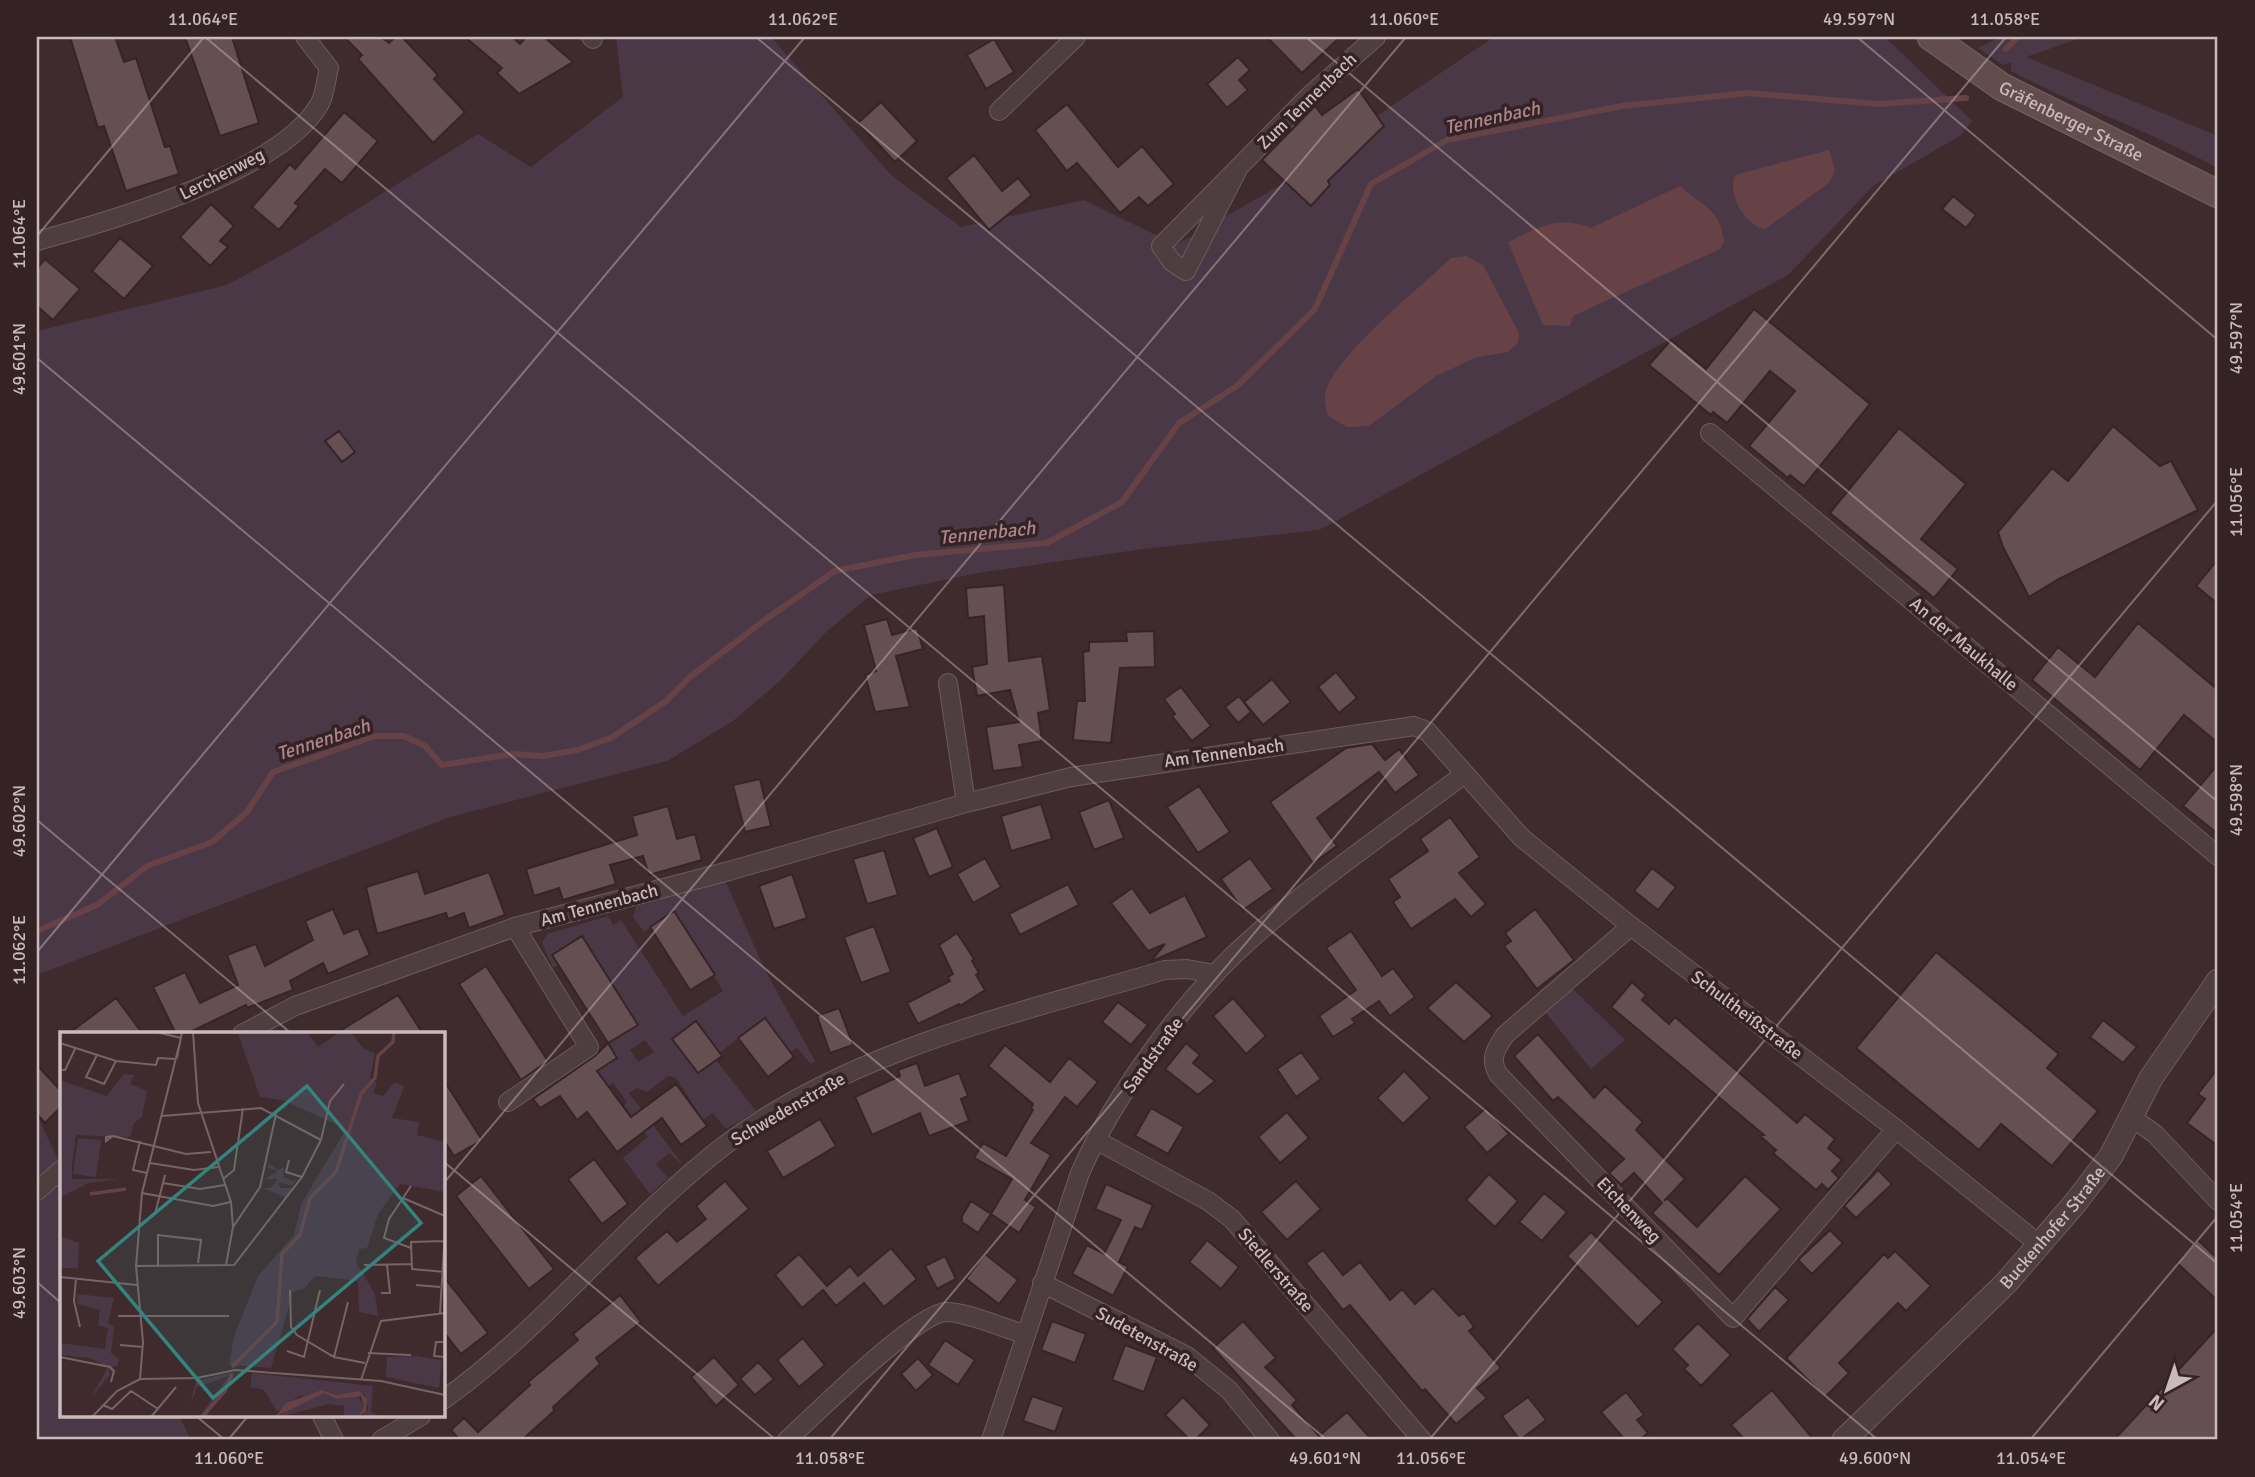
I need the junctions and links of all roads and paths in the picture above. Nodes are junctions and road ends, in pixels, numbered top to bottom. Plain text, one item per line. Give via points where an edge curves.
1 (305, 37) edge
2 (1076, 37) edge
3 (1376, 37) edge
4 (1931, 37) edge
5 (999, 111) dead end
6 (1239, 167) junction
7 (2218, 194) edge
8 (37, 241) edge
9 (1710, 433) dead end
10 (948, 683) dead end
11 (1463, 775) junction
12 (965, 803) junction
13 (2218, 856) edge
14 (1631, 926) junction
15 (515, 928) junction
16 (1214, 974) junction
17 (2218, 981) edge
18 (246, 1032) edge
19 (508, 1101) dead end
20 (2131, 1117) junction
21 (1896, 1129) junction
22 (1096, 1140) junction
23 (60, 1171) edge
24 (37, 1191) edge
25 (2218, 1201) edge
26 (2040, 1245) junction
27 (1042, 1283) junction
28 (1024, 1334) junction
29 (444, 1399) edge
30 (323, 1418) edge
31 (418, 1418) edge
32 (996, 1438) edge
33 (334, 1440) edge
34 (381, 1440) edge
35 (787, 1440) edge
36 (1270, 1440) edge
37 (1422, 1440) edge
38 (1844, 1440) edge

1 - 8 street, Lerchenweg via 329,68 320,104 292,134 183,195 125,217
2 - 5 street
3 - 6 street, Zum Tennenbach
4 - 7 main road, Gräfenberger Straße via 2031,103
6 - 6 street, Zum Tennenbach via 1233,179 1186,271 1161,246
9 - 13 street, An der Maukhalle
10 - 12 street
11 - 12 street, Am Tennenbach via 1427,732 1414,726 1071,777
11 - 14 street, Schultheißstraße via 1522,838
11 - 16 street, Sandstraße via 1271,922
12 - 15 street, Am Tennenbach
14 - 21 street, Schultheißstraße
14 - 21 street, Eichenweg via 1505,1035 1492,1063 1733,1318
15 - 18 street, Am Tennenbach via 295,1006
15 - 19 street via 589,1047
16 - 22 street, Sandstraße via 1141,1070
16 - 29 street, Schwedenstraße via 1165,970 954,1032 831,1081 771,1115 695,1171 540,1317
17 - 20 street, Buckenhofer Straße via 2151,1078
20 - 25 street via 2155,1134
20 - 26 street, Buckenhofer Straße via 2111,1156
21 - 26 street, Schultheißstraße
22 - 27 street, Sandstraße
22 - 37 street, Siedlerstraße via 1233,1219
23 - 24 street
26 - 38 street, Buckenhofer Straße
27 - 28 street, Sandstraße
27 - 36 street, Sudetenstraße via 1187,1356 1229,1390
28 - 32 street, Sandstraße
28 - 35 street via 954,1314 934,1316 908,1332
30 - 33 street
31 - 34 street

